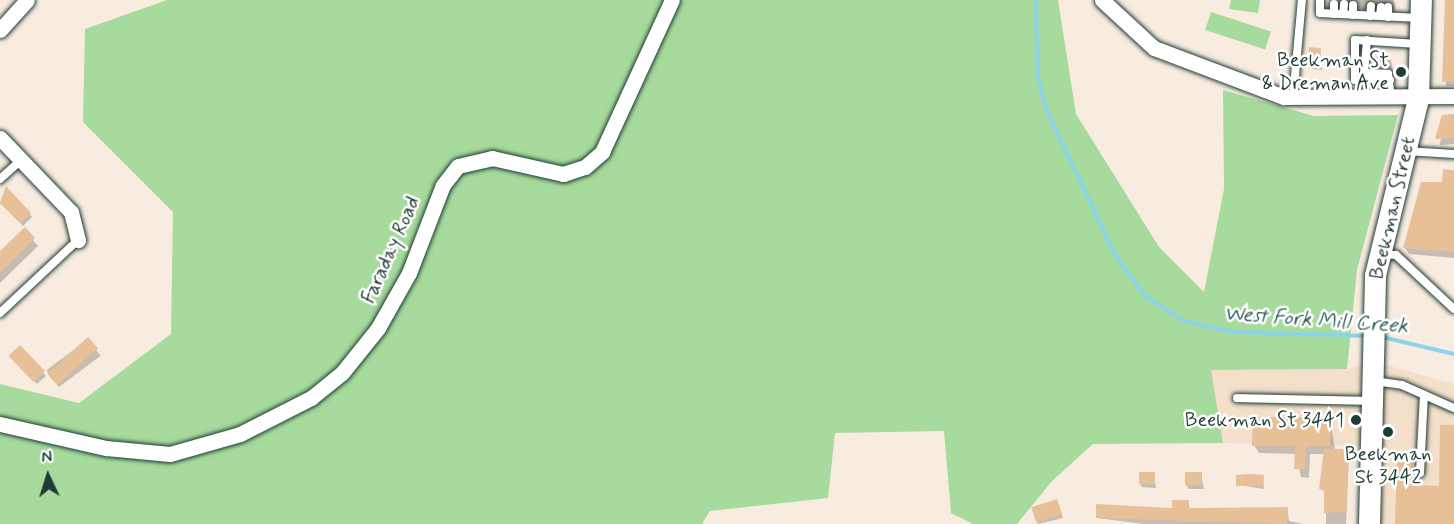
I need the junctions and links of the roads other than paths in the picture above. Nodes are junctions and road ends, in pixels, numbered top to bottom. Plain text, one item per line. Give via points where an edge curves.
1 (27, 0) edge
2 (672, 0) edge
3 (1102, 0) edge
4 (1302, 0) edge
5 (1320, 0) edge
6 (1334, 4) dead end
7 (1344, 4) dead end
8 (1353, 5) dead end
9 (1371, 6) dead end
10 (1384, 7) dead end
11 (1421, 9) edge
12 (1334, 14) junction
13 (1343, 14) junction
14 (1353, 15) junction
15 (1370, 16) junction
16 (1384, 16) junction
17 (0, 30) edge
18 (1367, 40) junction
19 (1420, 44) junction
20 (1355, 80) junction
21 (1390, 80) junction
22 (1454, 96) edge
23 (1293, 98) junction
24 (1354, 99) junction
25 (1391, 99) junction
26 (1418, 99) junction
27 (0, 138) edge
28 (1404, 152) junction
29 (1454, 154) edge
30 (21, 160) junction
31 (0, 178) edge
32 (78, 240) joint
33 (1379, 254) junction
34 (1454, 309) edge
35 (0, 313) edge
36 (1372, 381) junction
37 (1424, 395) junction
38 (1237, 398) dead end
39 (1454, 408) edge
40 (0, 424) edge
41 (1420, 473) dead end
42 (1368, 524) edge

1 - 17 street
2 - 40 street, Faraday Road via 602,152 585,167 562,174 492,158 458,166 443,185 409,273 378,328 342,373 310,398 240,434 170,454 106,448
3 - 23 street via 1161,52
4 - 23 lane
5 - 12 lane via 1320,13
6 - 12 lane
7 - 13 lane
8 - 14 lane
9 - 15 lane
10 - 16 lane
11 - 16 lane
11 - 19 main road, Beekman Street
12 - 13 lane
13 - 14 lane
14 - 15 lane
15 - 16 lane
18 - 19 lane
18 - 20 lane via 1355,40
18 - 21 lane via 1364,73 1388,74
19 - 26 main road, Beekman Street
20 - 21 lane
20 - 24 lane
21 - 25 lane
22 - 26 street
23 - 24 street
24 - 25 street
25 - 26 street
26 - 28 main road, Beekman Street
27 - 30 street
28 - 29 lane
28 - 33 main road, Beekman Street
30 - 31 lane
30 - 32 street via 71,212
32 - 35 lane
33 - 34 lane via 1396,255
33 - 36 main road, Beekman Street
36 - 37 lane
36 - 38 lane
36 - 42 main road, Beekman Street
37 - 39 lane
37 - 41 lane

